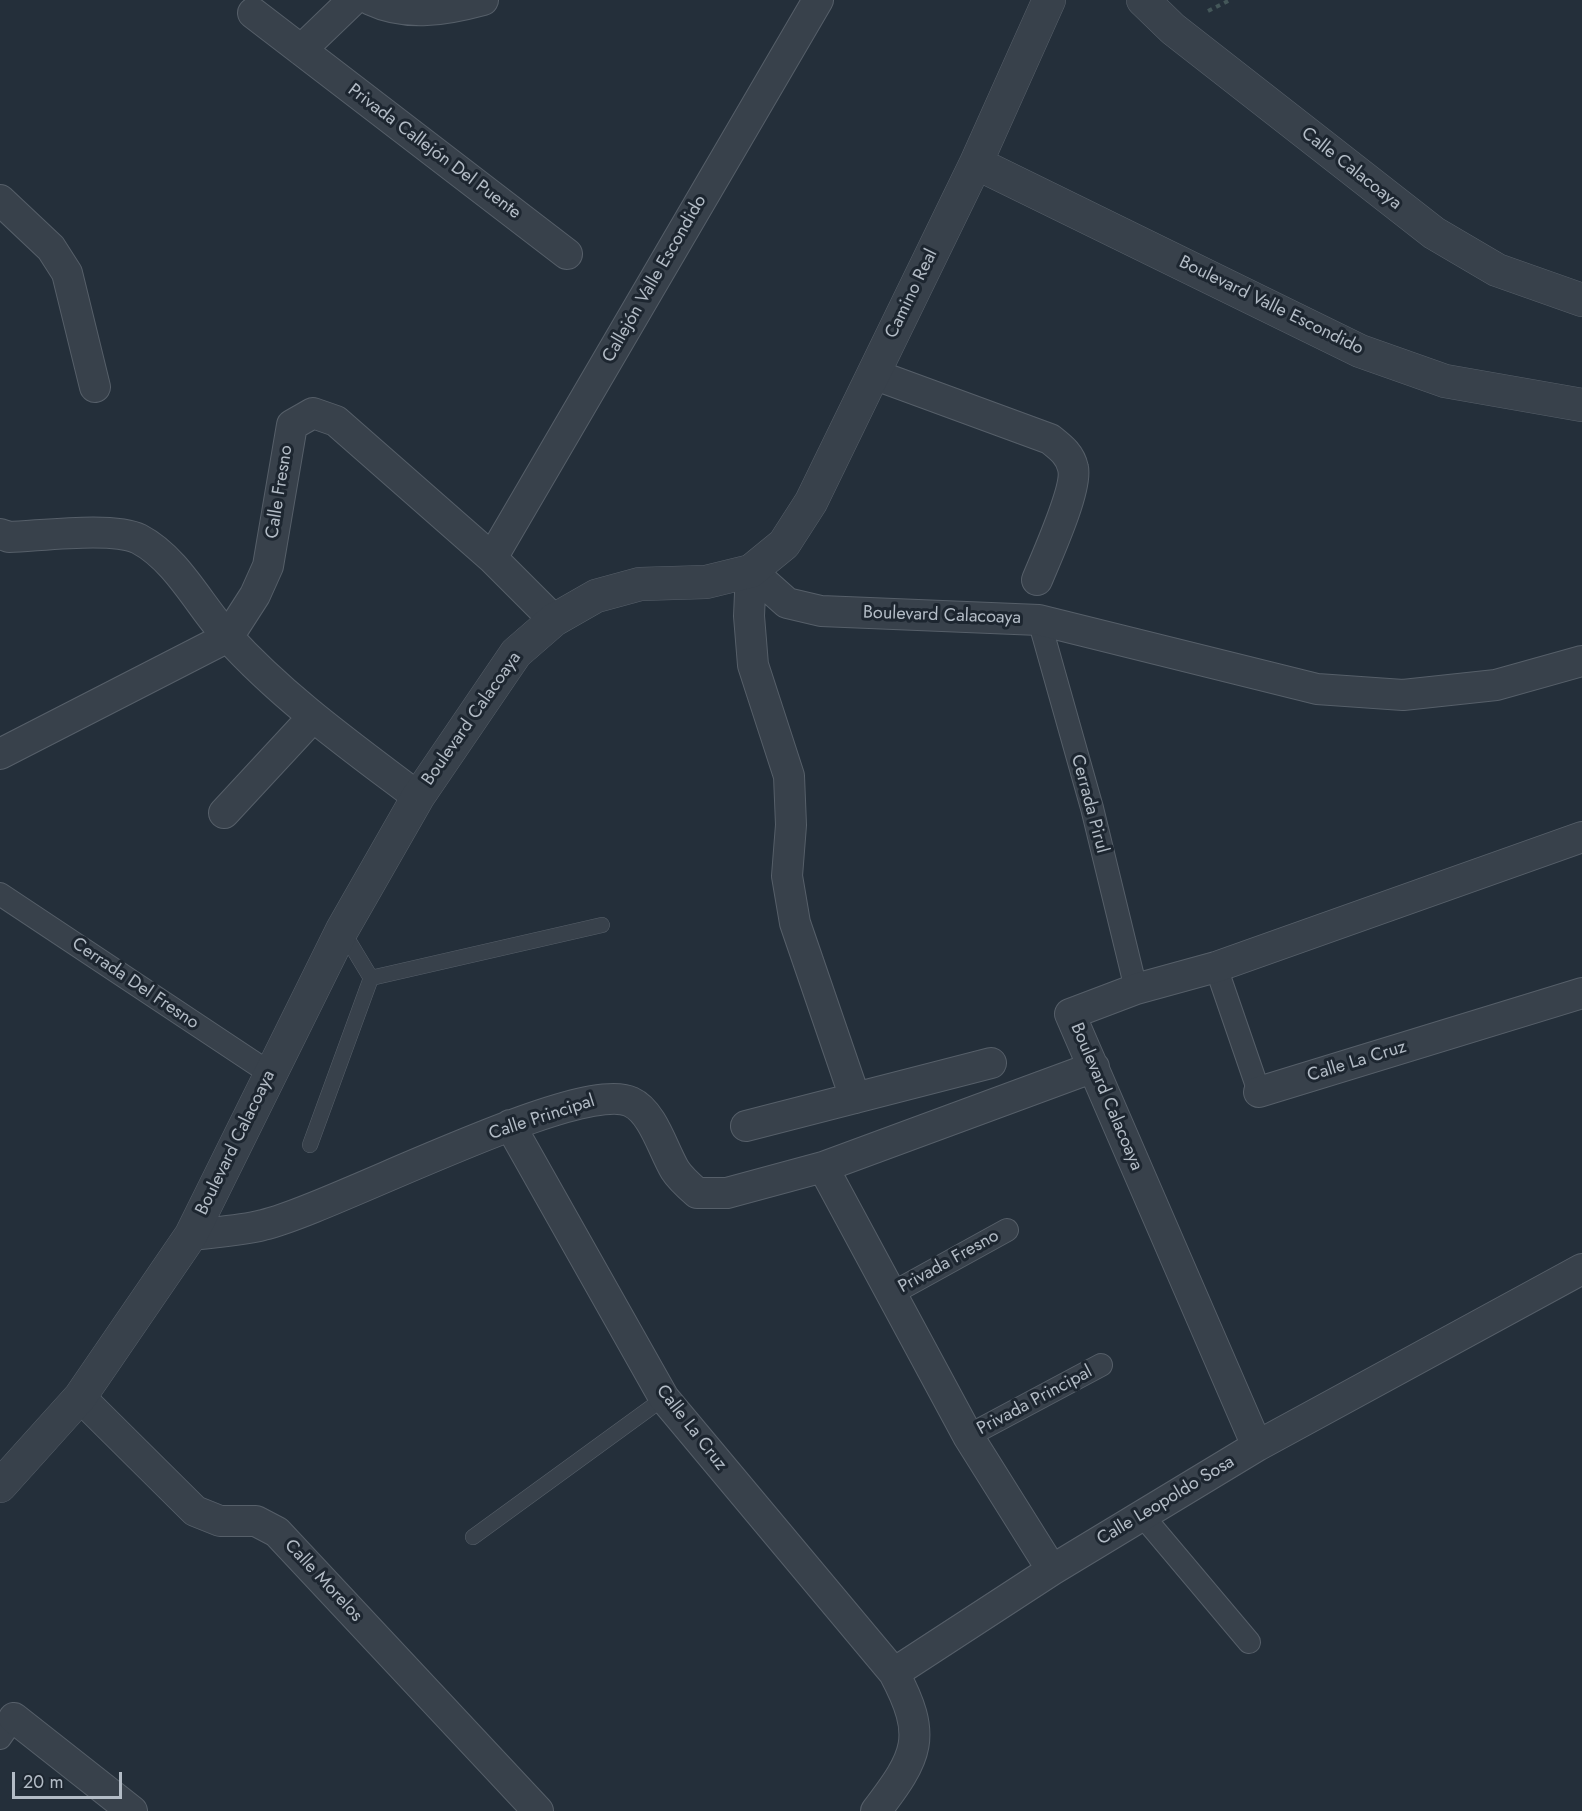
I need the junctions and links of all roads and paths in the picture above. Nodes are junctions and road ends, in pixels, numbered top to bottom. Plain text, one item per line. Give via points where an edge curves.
1 (353, 0) edge
2 (372, 0) edge
3 (483, 0) edge
4 (818, 0) edge
5 (1049, 0) edge
6 (1143, 0) edge
7 (253, 13) dead end
8 (301, 50) junction
9 (976, 163) junction
10 (0, 200) edge
11 (567, 254) dead end
12 (1582, 300) edge
13 (873, 374) junction
14 (95, 387) dead end
15 (1582, 405) edge
16 (0, 534) edge
17 (492, 558) junction
18 (751, 571) junction
19 (1037, 580) dead end
20 (554, 620) junction
21 (1039, 620) junction
22 (228, 637) junction
23 (1582, 661) edge
24 (313, 717) junction
25 (0, 754) edge
26 (418, 796) junction
27 (224, 813) dead end
28 (1582, 837) edge
29 (0, 894) edge
30 (602, 925) dead end
31 (342, 930) junction
32 (1216, 968) junction
33 (371, 978) junction
34 (1136, 989) junction
35 (1582, 993) edge
36 (991, 1063) dead end
37 (1094, 1067) junction
38 (271, 1074) junction
39 (1259, 1092) joint
40 (855, 1098) junction
41 (510, 1125) junction
42 (746, 1126) dead end
43 (310, 1145) dead end
44 (823, 1167) junction
45 (1007, 1230) dead end
46 (191, 1235) junction
47 (1582, 1269) edge
48 (891, 1294) junction
49 (1101, 1365) dead end
50 (80, 1397) junction
51 (663, 1398) junction
52 (968, 1436) junction
53 (1257, 1446) junction
54 (0, 1486) edge
55 (1142, 1515) junction
56 (473, 1536) dead end
57 (1052, 1570) junction
58 (1249, 1641) dead end
59 (894, 1673) junction
60 (7, 1728) edge
61 (132, 1811) edge
62 (538, 1811) edge
63 (876, 1811) edge

1 - 8 street
2 - 3 street via 383,6 416,11
4 - 17 street, Callejón Valle Escondido
5 - 9 street, Camino Real
6 - 12 street, Calle Calacoaya via 1173,29 1434,233 1497,270
7 - 8 street, Privada Callejón Del Puente
8 - 11 street, Privada Callejón Del Puente
9 - 13 street, Camino Real
9 - 15 street, Boulevard Valle Escondido via 1360,351 1445,381
10 - 14 street via 51,248 67,273
13 - 18 street, Camino Real via 811,502 784,544
13 - 19 street via 1050,439 1066,451 1074,469 1072,489
16 - 22 street via 9,537 116,533 138,539 161,555
17 - 20 street, Calle Fresno
17 - 22 street, Calle Fresno via 336,421 313,412 292,425 268,566 255,596
18 - 20 street, Boulevard Calacoaya via 706,582 640,585 596,596
18 - 21 street, Boulevard Calacoaya via 787,603 821,611
18 - 40 street via 753,665 789,776 787,876 795,922
20 - 26 street, Boulevard Calacoaya via 516,653
21 - 23 street, Boulevard Calacoaya via 1317,689 1403,695 1496,685
21 - 34 street, Cerrada Pirul via 1092,808
22 - 24 street
22 - 25 street, Calle Fresno
24 - 26 street
24 - 27 street
26 - 31 street, Boulevard Calacoaya
28 - 32 street, Boulevard Calacoaya
29 - 38 street, Cerrada Del Fresno
30 - 33 lane
31 - 33 lane
31 - 38 street, Boulevard Calacoaya
32 - 34 street, Boulevard Calacoaya
32 - 39 street, Calle La Cruz
33 - 43 lane
34 - 37 street, Boulevard Calacoaya via 1070,1014
35 - 39 street, Calle La Cruz
36 - 40 street
37 - 44 street, Calle Principal
37 - 53 street, Boulevard Calacoaya
38 - 46 street, Boulevard Calacoaya
40 - 42 street
41 - 44 street, Calle Principal via 603,1098 631,1102 652,1123 676,1172 697,1193 727,1193
41 - 46 street, Calle Principal via 313,1208 263,1225
41 - 51 street, Calle La Cruz
44 - 48 street
45 - 48 street, Privada Fresno
46 - 50 street, Boulevard Calacoaya
47 - 53 street, Calle Leopoldo Sosa
48 - 52 street
49 - 52 street, Privada Principal
50 - 54 street, Boulevard Calacoaya
50 - 62 street, Calle Morelos via 195,1511 220,1521 256,1521 277,1532
51 - 56 lane
51 - 59 street, Calle La Cruz
52 - 57 street
53 - 55 street, Calle Leopoldo Sosa
55 - 57 street, Calle Leopoldo Sosa
55 - 58 street
57 - 59 street, Calle Leopoldo Sosa
59 - 63 street via 910,1704 916,1739 905,1773
60 - 61 street

